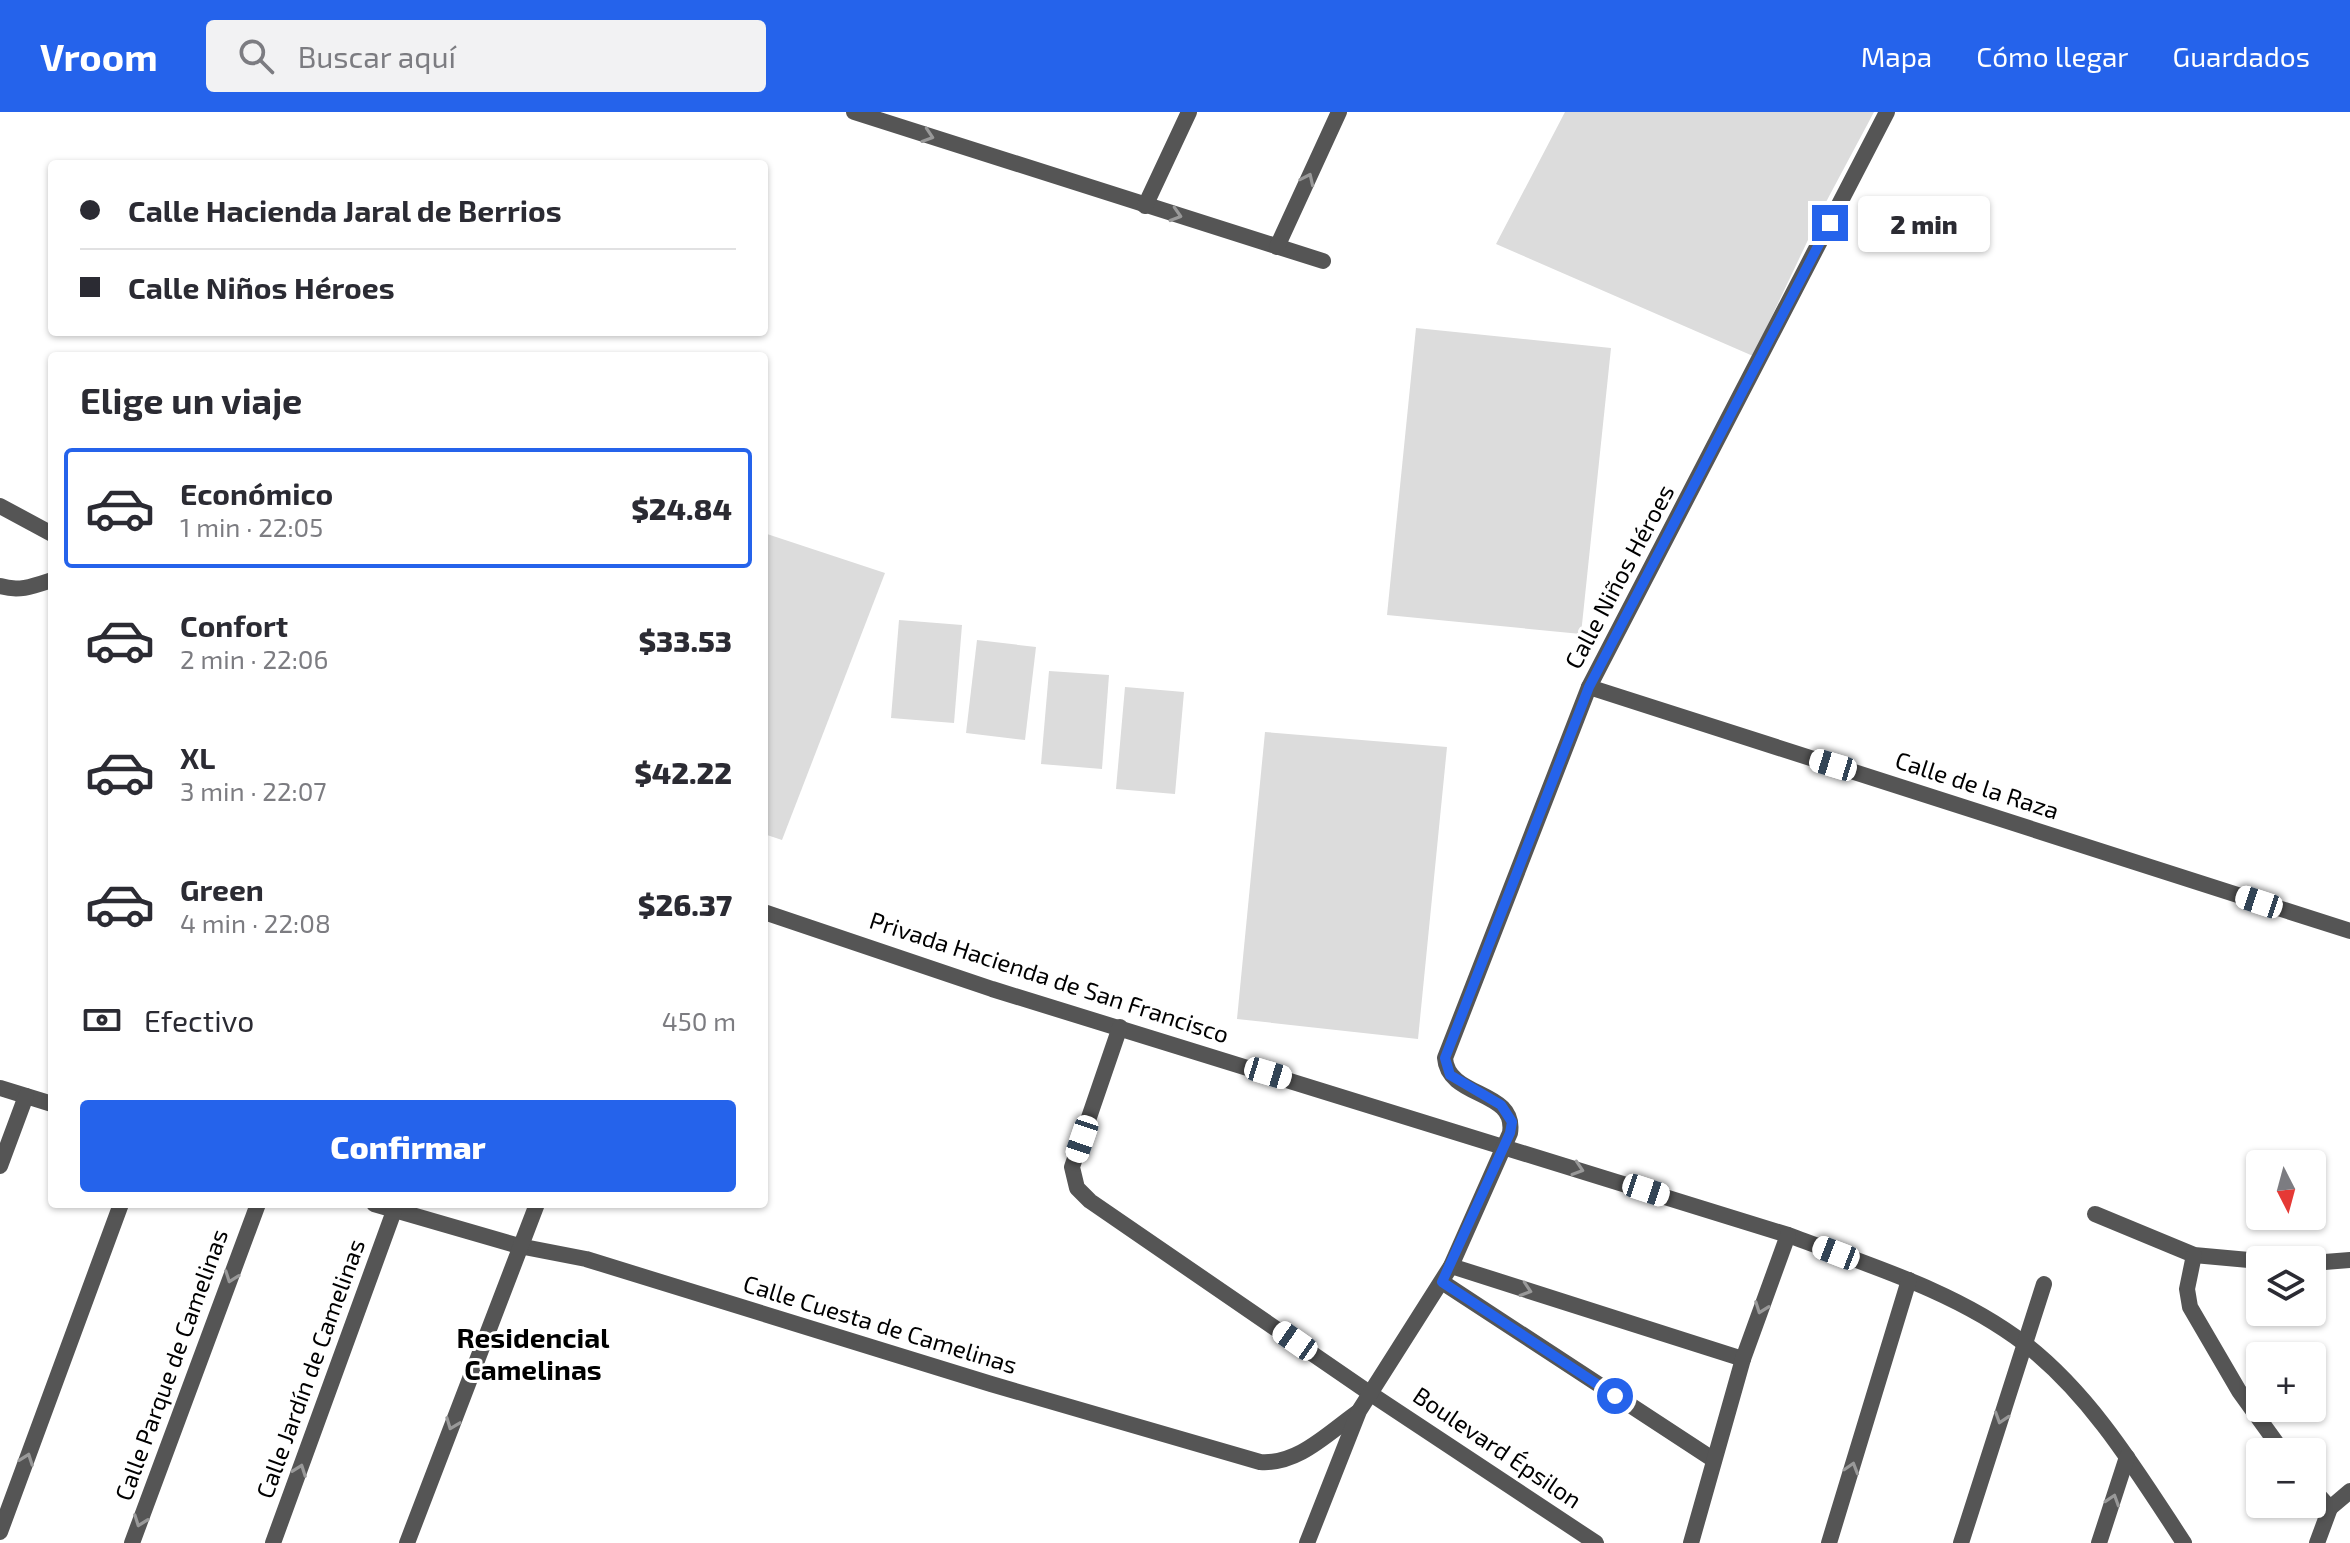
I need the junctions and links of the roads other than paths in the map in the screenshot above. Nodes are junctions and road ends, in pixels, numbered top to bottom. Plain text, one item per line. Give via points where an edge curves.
1 (854, 112) edge
2 (1189, 112) edge
3 (1339, 112) edge
4 (1887, 112) edge
5 (1145, 206) junction
6 (1277, 247) junction
7 (1323, 261) dead end
8 (0, 506) edge
9 (48, 532) edge
10 (48, 581) edge
11 (0, 586) edge
12 (1589, 687) junction
13 (768, 913) edge
14 (2350, 931) edge
15 (1120, 1027) junction
16 (0, 1088) edge
17 (26, 1096) junction
18 (48, 1103) edge
19 (1504, 1145) junction
20 (0, 1166) edge
21 (120, 1208) edge
22 (257, 1208) edge
23 (385, 1208) edge
24 (535, 1208) edge
25 (394, 1211) junction
26 (2095, 1214) dead end
27 (1788, 1235) junction
28 (519, 1246) junction
29 (2194, 1255) junction
30 (2246, 1260) edge
31 (2350, 1260) edge
32 (2326, 1262) edge
33 (1451, 1266) junction
34 (1909, 1280) junction
35 (1442, 1282) junction
36 (2044, 1284) dead end
37 (2024, 1344) junction
38 (1743, 1359) junction
39 (1371, 1394) junction
40 (1359, 1411) junction
41 (2273, 1438) edge
42 (2127, 1457) junction
43 (1714, 1460) junction
44 (2350, 1491) edge
45 (2326, 1504) edge
46 (2330, 1508) junction
47 (0, 1532) edge
48 (132, 1543) edge
49 (273, 1543) edge
50 (407, 1543) edge
51 (1307, 1543) edge
52 (1596, 1543) edge
53 (1691, 1543) edge
54 (1829, 1543) edge
55 (1961, 1543) edge
56 (2099, 1543) edge
57 (2184, 1543) edge
58 (2317, 1543) edge

1 -> 5 street
2 - 5 street
6 -> 3 street
4 - 12 street, Calle Niños Héroes
5 -> 6 street
6 - 7 street
8 - 9 street
10 - 11 street via 12,590
12 - 14 street, Calle de la Raza
12 - 19 street, Calle Niños Héroes via 1445,1058 1457,1081 1507,1113 1512,1122
13 - 15 street, Privada Hacienda de San Francisco
15 - 19 street, Privada Hacienda de San Francisco
15 - 39 street, Boulevard Épsilon via 1072,1167 1077,1188
16 - 17 street
17 - 18 street
17 - 20 street
19 -> 27 street, Privada Hacienda de San Francisco
19 - 33 street
47 -> 21 street
22 -> 48 street, Calle Parque de Camelinas
23 - 25 street, Calle Cuesta de Camelinas
24 - 28 street
25 - 28 street, Calle Cuesta de Camelinas
49 -> 25 street, Calle Jardín de Camelinas
26 - 29 street
27 - 34 street, Privada Hacienda de San Francisco
27 -> 38 street
28 - 40 street, Calle Cuesta de Camelinas via 586,1259 1260,1462 1290,1460
28 -> 50 street
29 - 30 street
29 - 41 street via 2187,1289 2190,1307
31 - 32 street
33 - 35 street
33 -> 38 street
34 - 37 street, Privada Hacienda de San Francisco via 1968,1308
54 -> 34 street
35 - 39 street
35 - 43 street
36 - 37 street
37 - 42 street, Privada Hacienda de San Francisco via 2061,1377
37 -> 55 street
38 - 43 street
39 - 40 street
39 - 52 street, Boulevard Épsilon
40 - 51 street
56 -> 42 street
42 - 57 street, Privada Hacienda de San Francisco
43 - 53 street
44 - 46 street
45 - 46 street
46 - 58 street

